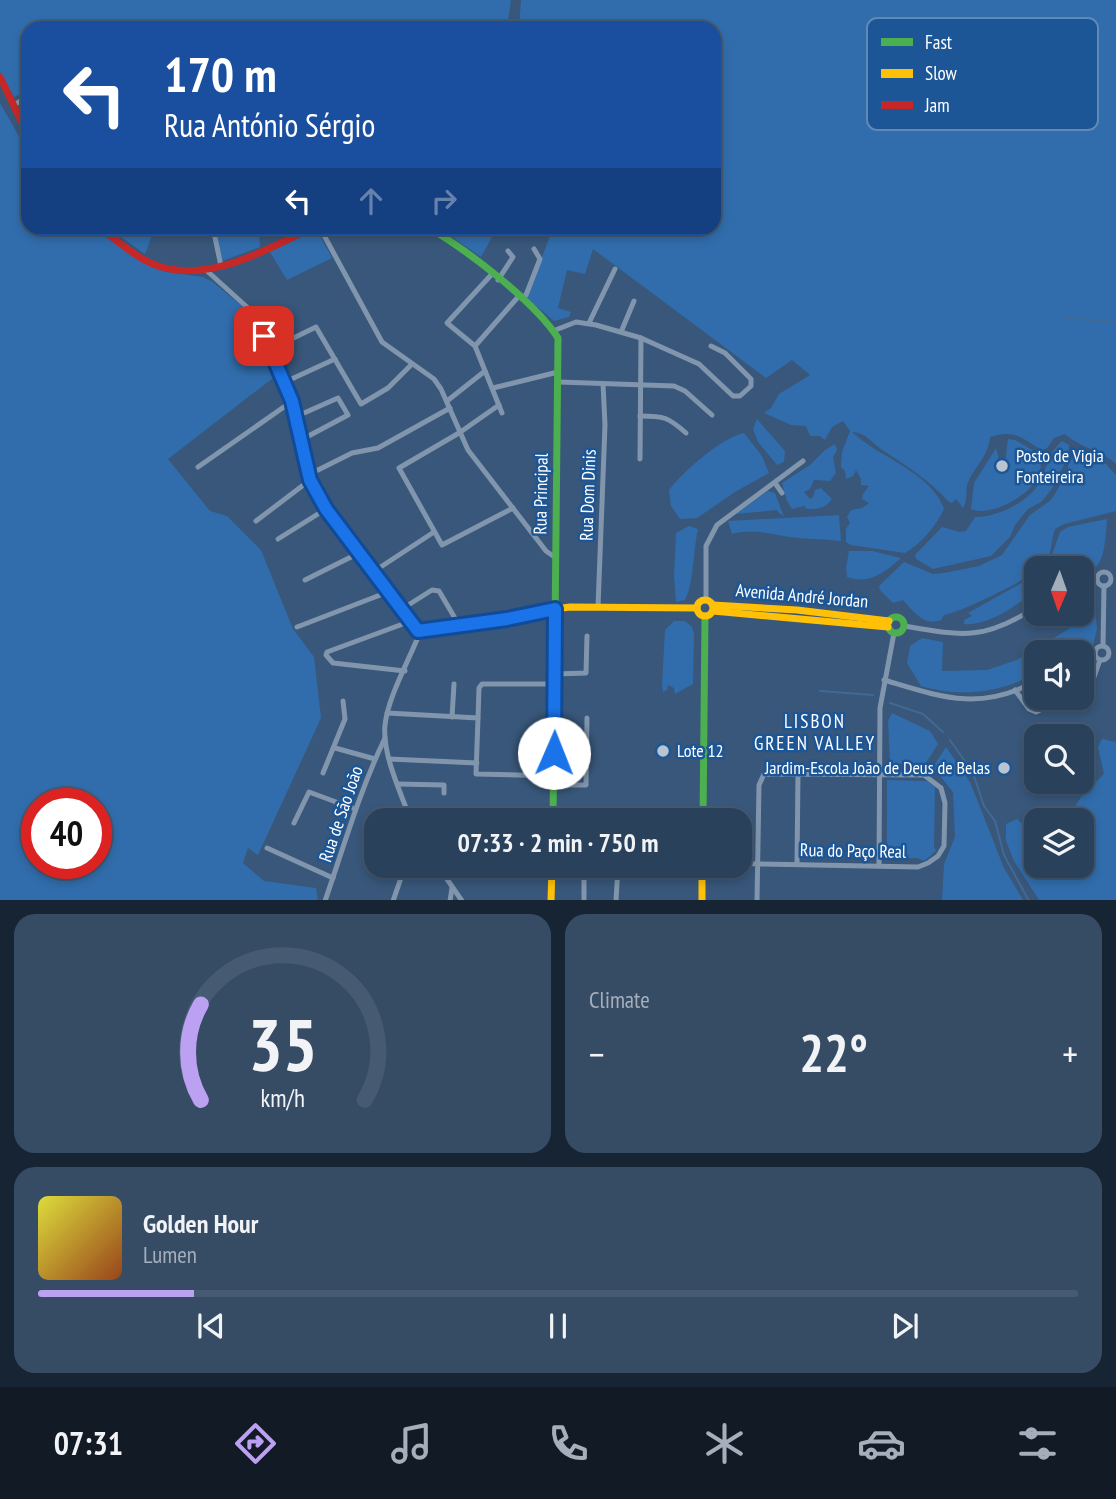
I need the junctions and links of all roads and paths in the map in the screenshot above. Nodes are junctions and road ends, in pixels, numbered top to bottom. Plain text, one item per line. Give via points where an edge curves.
1 (0, 77) edge
2 (0, 88) edge
3 (21, 100) edge
4 (14, 105) junction
5 (21, 120) edge
6 (21, 123) edge
7 (111, 235) edge
8 (215, 235) edge
9 (296, 235) edge
10 (324, 235) edge
11 (442, 235) edge
12 (534, 249) dead end
13 (508, 251) dead end
14 (221, 265) junction
15 (615, 269) dead end
16 (206, 270) junction
17 (495, 277) junction
18 (520, 297) junction
19 (634, 301) dead end
20 (589, 323) junction
21 (553, 331) junction
22 (621, 332) junction
23 (641, 338) junction
24 (475, 346) junction
25 (711, 346) dead end
26 (271, 349) junction
27 (335, 359) junction
28 (412, 364) junction
29 (485, 371) junction
30 (558, 372) junction
31 (285, 382) junction
32 (558, 382) junction
33 (604, 384) junction
34 (641, 385) junction
35 (493, 388) junction
36 (292, 401) junction
37 (447, 401) junction
38 (499, 405) junction
39 (450, 408) junction
40 (502, 414) dead end
41 (712, 415) dead end
42 (640, 416) junction
43 (295, 417) junction
44 (459, 433) junction
45 (686, 433) dead end
46 (301, 440) junction
47 (640, 459) dead end
48 (803, 461) dead end
49 (198, 467) dead end
50 (309, 478) junction
51 (775, 483) junction
52 (782, 493) dead end
53 (513, 508) junction
54 (326, 509) junction
55 (256, 521) dead end
56 (434, 532) junction
57 (278, 539) dead end
58 (359, 553) junction
59 (556, 558) junction
60 (373, 572) junction
61 (1097, 579) junction
62 (305, 580) dead end
63 (1094, 580) edge
64 (1114, 581) edge
65 (1104, 586) junction
66 (388, 592) junction
67 (555, 593) junction
68 (706, 599) junction
69 (570, 607) junction
70 (598, 607) junction
71 (402, 608) junction
72 (697, 608) junction
73 (555, 609) junction
74 (710, 611) junction
75 (1024, 614) edge
76 (411, 621) junction
77 (459, 625) junction
78 (904, 626) junction
79 (297, 627) dead end
80 (890, 627) junction
81 (418, 631) junction
82 (587, 636) dead end
83 (1102, 646) junction
84 (1095, 652) joint
85 (1109, 654) junction
86 (1116, 658) edge
87 (1100, 660) junction
88 (405, 671) junction
89 (555, 674) junction
90 (1094, 677) edge
91 (884, 680) junction
92 (454, 684) dead end
93 (555, 684) junction
94 (1024, 687) edge
95 (1015, 691) junction
96 (343, 701) dead end
97 (1024, 703) edge
98 (387, 713) junction
99 (452, 717) junction
100 (478, 718) junction
101 (587, 718) dead end
102 (385, 737) junction
103 (335, 748) junction
104 (375, 759) junction
105 (389, 759) junction
106 (477, 763) junction
107 (798, 773) junction
108 (323, 774) dead end
109 (879, 774) junction
110 (553, 781) junction
111 (398, 784) junction
112 (444, 793) dead end
113 (406, 808) edge
114 (553, 808) edge
115 (702, 808) edge
116 (355, 809) junction
117 (294, 823) dead end
118 (267, 848) dead end
119 (752, 864) edge
120 (758, 864) junction
121 (797, 864) junction
122 (879, 866) junction
123 (333, 878) junction
124 (401, 878) edge
125 (446, 878) edge
126 (552, 878) edge
127 (584, 878) edge
128 (617, 878) edge
129 (702, 878) edge
130 (452, 888) junction
131 (325, 900) edge
132 (393, 900) edge
133 (450, 900) edge
134 (461, 900) edge
135 (551, 900) edge
136 (584, 900) edge
137 (616, 900) edge
138 (702, 900) edge
139 (757, 900) edge

1 - 4 street
2 - 6 street
3 - 4 street
4 - 5 street
7 - 16 street via 158,266
8 - 14 street
9 - 14 street
10 - 28 street via 382,342
11 - 17 street
12 - 18 street via 540,259 526,295
13 - 17 street via 513,257
14 - 16 street
15 - 20 street
16 - 26 street via 248,308
17 - 18 street
17 - 24 street via 447,323
18 - 21 street
18 - 24 street
19 - 22 street
20 - 21 street via 576,322
20 - 22 street
21 - 30 street, Rua Principal via 558,338
22 - 23 street
23 - 25 street via 699,363 733,396 740,396 751,386 751,379 725,353
23 - 34 street
24 - 29 street
26 - 27 street via 316,327
26 - 31 street
27 - 28 street via 361,404 388,388
27 - 31 street
28 - 37 street via 434,379
29 - 35 street
29 - 37 street
30 - 32 street, Rua Principal
30 - 35 street
31 - 36 street
32 - 33 street
32 - 59 street, Rua Principal
33 - 34 street
33 - 70 street, Rua Dom Dinis
34 - 41 street via 674,386
34 - 42 street
35 - 38 street
36 - 43 street
36 - 49 street
37 - 39 street
38 - 40 street
38 - 44 street
39 - 44 street
39 - 50 street via 378,449 352,453
42 - 45 street via 663,416
42 - 47 street
43 - 46 street
43 - 46 street via 338,398 348,415
44 - 53 street
44 - 56 street via 400,468
46 - 50 street
48 - 51 street
50 - 54 street
50 - 55 street
51 - 52 street
51 - 68 street via 718,524 706,546
53 - 56 street via 442,545
53 - 59 street
54 - 57 street
54 - 58 street
56 - 60 street
58 - 60 street
58 - 62 street
59 - 67 street, Rua Principal
60 - 66 street
61 - 63 street
61 - 64 street via 1105,571
61 - 65 street
64 - 65 street
65 - 83 street
66 - 71 street
66 - 79 street
67 - 69 street
67 - 73 street, Rua Principal
68 - 72 street
68 - 74 street
69 - 70 street
69 - 73 street
70 - 72 street
71 - 76 street
71 - 77 street via 432,590 439,591
72 - 74 street via 699,614
73 - 77 street
73 - 89 street, Rua Principal
74 - 80 street, Avenida André Jordan
74 - 115 street
75 - 78 street via 997,629 974,634
76 - 81 street
76 - 88 street via 326,655 333,663
77 - 81 street
78 - 80 street via 900,632
78 - 80 street, Avenida André Jordan via 894,617
80 - 91 street
81 - 88 street
82 - 89 street via 586,673
83 - 84 street
83 - 85 street
84 - 87 street
85 - 86 street
85 - 87 street
87 - 90 street
88 - 98 street
89 - 93 street, Rua Principal
91 - 95 street via 954,699
91 - 109 street
92 - 99 street
93 - 100 street via 482,684
93 - 110 street, Rua Principal
94 - 95 street
95 - 97 street
96 - 103 street via 345,719
98 - 99 street
98 - 102 street
99 - 100 street
100 - 106 street
101 - 110 street via 586,785
102 - 104 street, Rua de São João
102 - 105 street
103 - 104 street
103 - 108 street
104 - 116 street, Rua de São João
105 - 106 street
105 - 111 street
106 - 110 street via 476,774
107 - 109 street, Rua do Paço Real
107 - 120 street, Rua do Paço Real via 764,774 760,779
107 - 121 street
109 - 122 street
109 - 122 street, Rua do Paço Real via 933,779 941,788 946,826 944,846 928,863
110 - 114 street, Rua Principal
111 - 112 street via 444,785
111 - 113 street
116 - 117 street via 309,792
116 - 123 street, Rua de São João
118 - 123 street
119 - 120 street, Rua do Paço Real
120 - 121 street, Rua do Paço Real
120 - 139 street, Rua do Paço Real
121 - 122 street, Rua do Paço Real
123 - 131 street, Rua de São João
124 - 132 street
125 - 130 street
126 - 135 street
127 - 136 street
128 - 137 street
129 - 138 street
130 - 133 street
130 - 134 street

